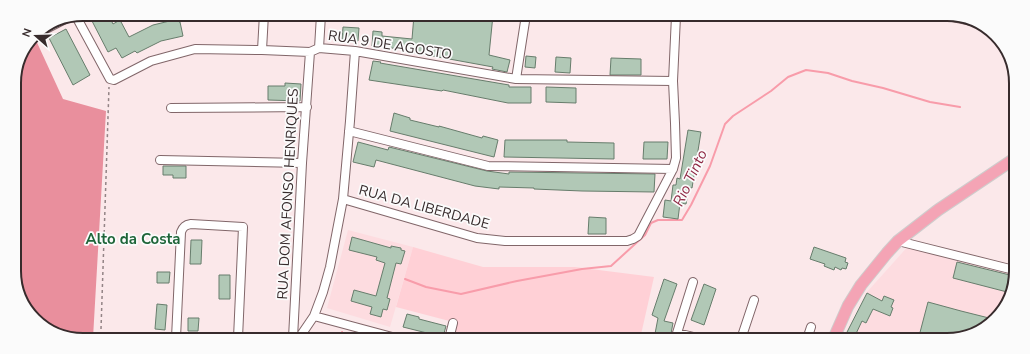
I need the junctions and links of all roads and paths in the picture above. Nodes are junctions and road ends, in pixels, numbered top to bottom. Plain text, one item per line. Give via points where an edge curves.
1 (264, 21) edge
2 (321, 21) edge
3 (525, 21) edge
4 (676, 21) edge
5 (79, 22) edge
6 (319, 48) junction
7 (262, 50) junction
8 (355, 51) junction
9 (310, 52) junction
10 (110, 79) junction
11 (516, 79) junction
12 (673, 81) junction
13 (306, 107) junction
14 (171, 108) dead end
15 (350, 131) junction
16 (160, 160) dead end
17 (1009, 162) edge
18 (302, 163) junction
19 (673, 169) junction
20 (343, 198) junction
21 (898, 241) junction
22 (1009, 269) edge
23 (693, 282) dead end
24 (754, 300) dead end
25 (314, 316) junction
26 (453, 324) dead end
27 (811, 327) dead end
28 (100, 333) edge
29 (178, 333) edge
30 (238, 333) edge
31 (293, 333) edge
32 (302, 333) edge
33 (377, 333) edge
34 (451, 333) edge
35 (677, 333) edge
36 (743, 333) edge
37 (809, 333) edge
38 (836, 333) edge

1 - 7 street
2 - 6 street
3 - 11 street
4 - 12 street, RUA DA LIBERDADE
5 - 10 street
6 - 8 street, RUA 9 DE AGOSTO
6 - 9 street, RUA 9 DE AGOSTO
7 - 9 street, RUA 9 DE AGOSTO
7 - 10 street, RUA 9 DE AGOSTO via 195,49 151,61 114,80
8 - 11 street, RUA 9 DE AGOSTO
8 - 15 street
9 - 13 street, RUA DOM AFONSO HENRIQUES
10 - 28 path
11 - 12 street, RUA 9 DE AGOSTO
12 - 19 street, RUA DA LIBERDADE via 676,158
13 - 14 street
13 - 18 street, RUA DOM AFONSO HENRIQUES
15 - 19 street via 488,166
15 - 20 street
16 - 18 street
17 - 21 main road via 938,210
18 - 31 street, RUA DOM AFONSO HENRIQUES
19 - 20 street, RUA DA LIBERDADE via 638,236 627,241 505,241 477,238
20 - 25 street via 330,267
21 - 22 street
21 - 38 main road via 861,285
23 - 35 street
24 - 36 street
25 - 32 street
25 - 33 street
26 - 34 street
27 - 37 street
29 - 30 street via 181,232 183,227 190,224 243,228

